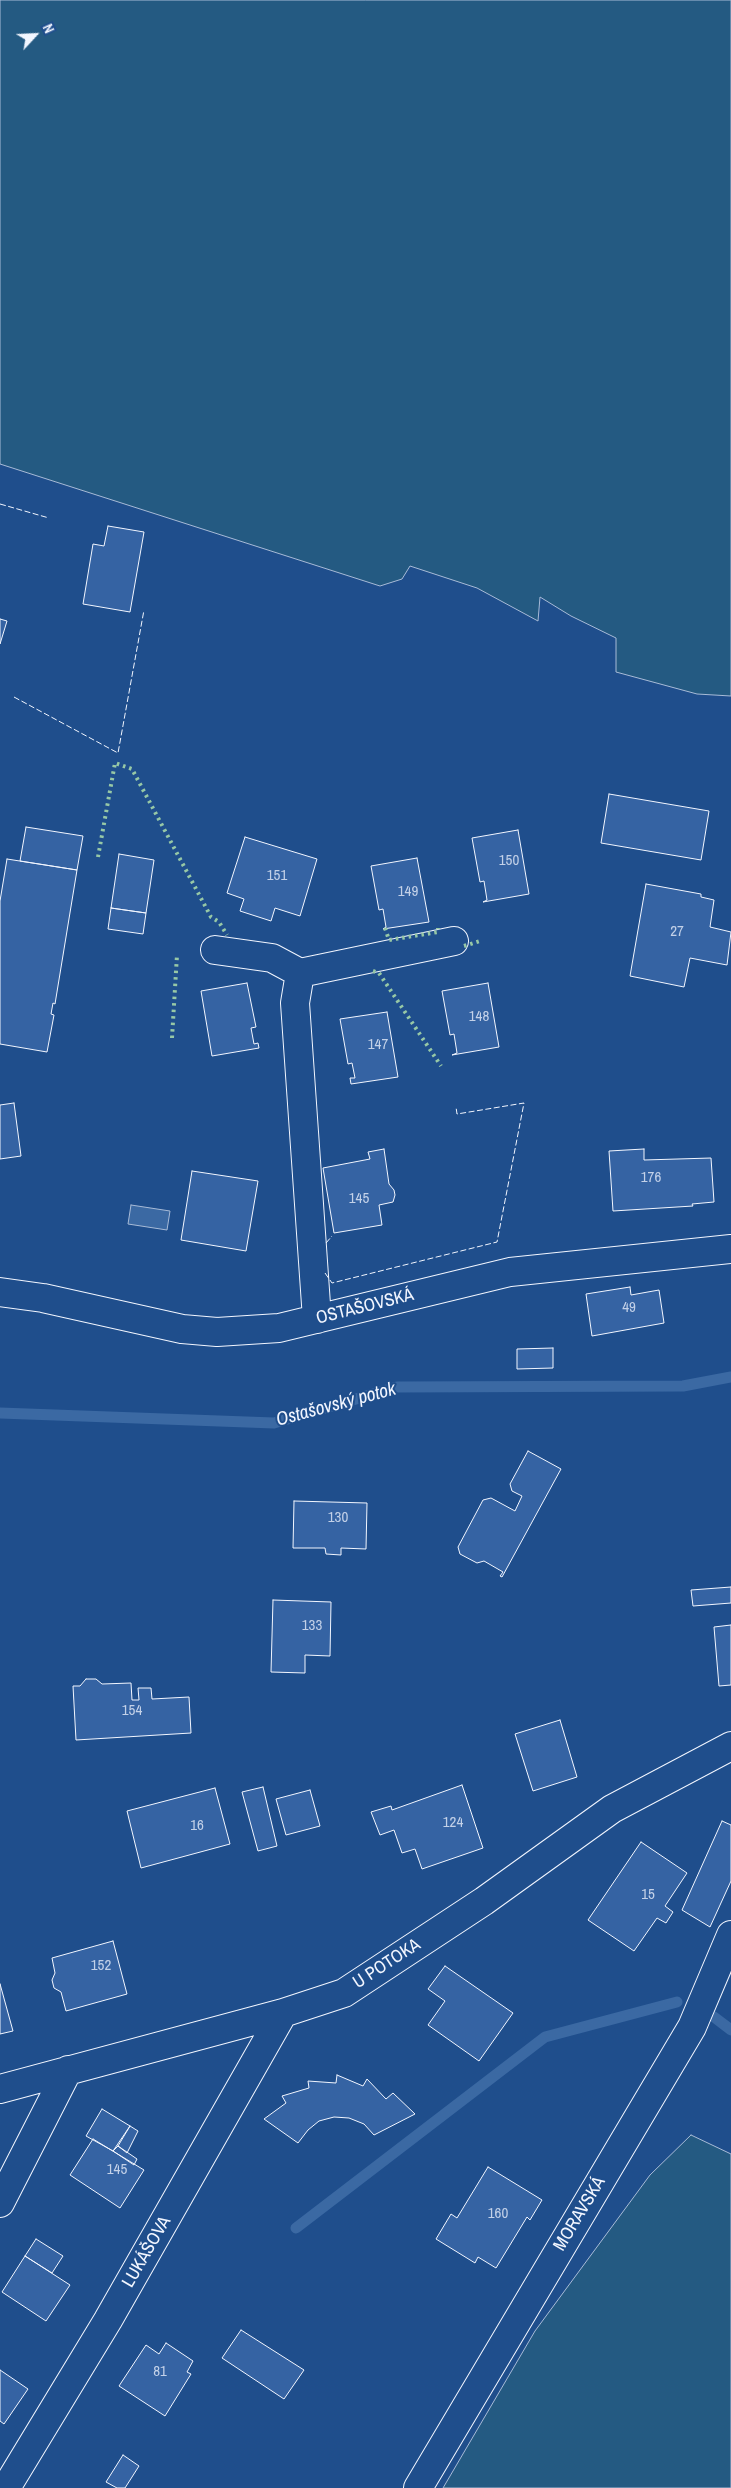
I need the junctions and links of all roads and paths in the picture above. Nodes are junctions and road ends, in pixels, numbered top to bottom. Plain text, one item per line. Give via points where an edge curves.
1 (454, 941) dead end
2 (215, 950) dead end
3 (300, 973) junction
4 (731, 1249) edge
5 (0, 1274) edge
6 (0, 1292) edge
7 (43, 1298) junction
8 (0, 1310) edge
9 (317, 1319) junction
10 (731, 1746) edge
11 (731, 1935) edge
12 (283, 2013) junction
13 (68, 2070) junction
14 (0, 2089) edge
15 (0, 2203) edge
16 (6, 2488) edge
17 (418, 2488) edge

1 - 3 street
2 - 3 street via 272,958
3 - 9 street via 295,1003
4 - 9 street, OSTAŠOVSKÁ via 510,1272
5 - 7 street
6 - 7 street, OSTAŠOVSKÁ
7 - 8 street via 19,1313
7 - 9 street, OSTAŠOVSKÁ via 182,1329 217,1332 279,1328
10 - 12 street, U POTOKA via 612,1809 484,1901 344,1993
11 - 17 street, MORAVSKÁ via 692,2027
12 - 13 street, U POTOKA
12 - 16 street, LUKÁŠOVA via 108,2320
13 - 14 street, U POTOKA
13 - 15 street

